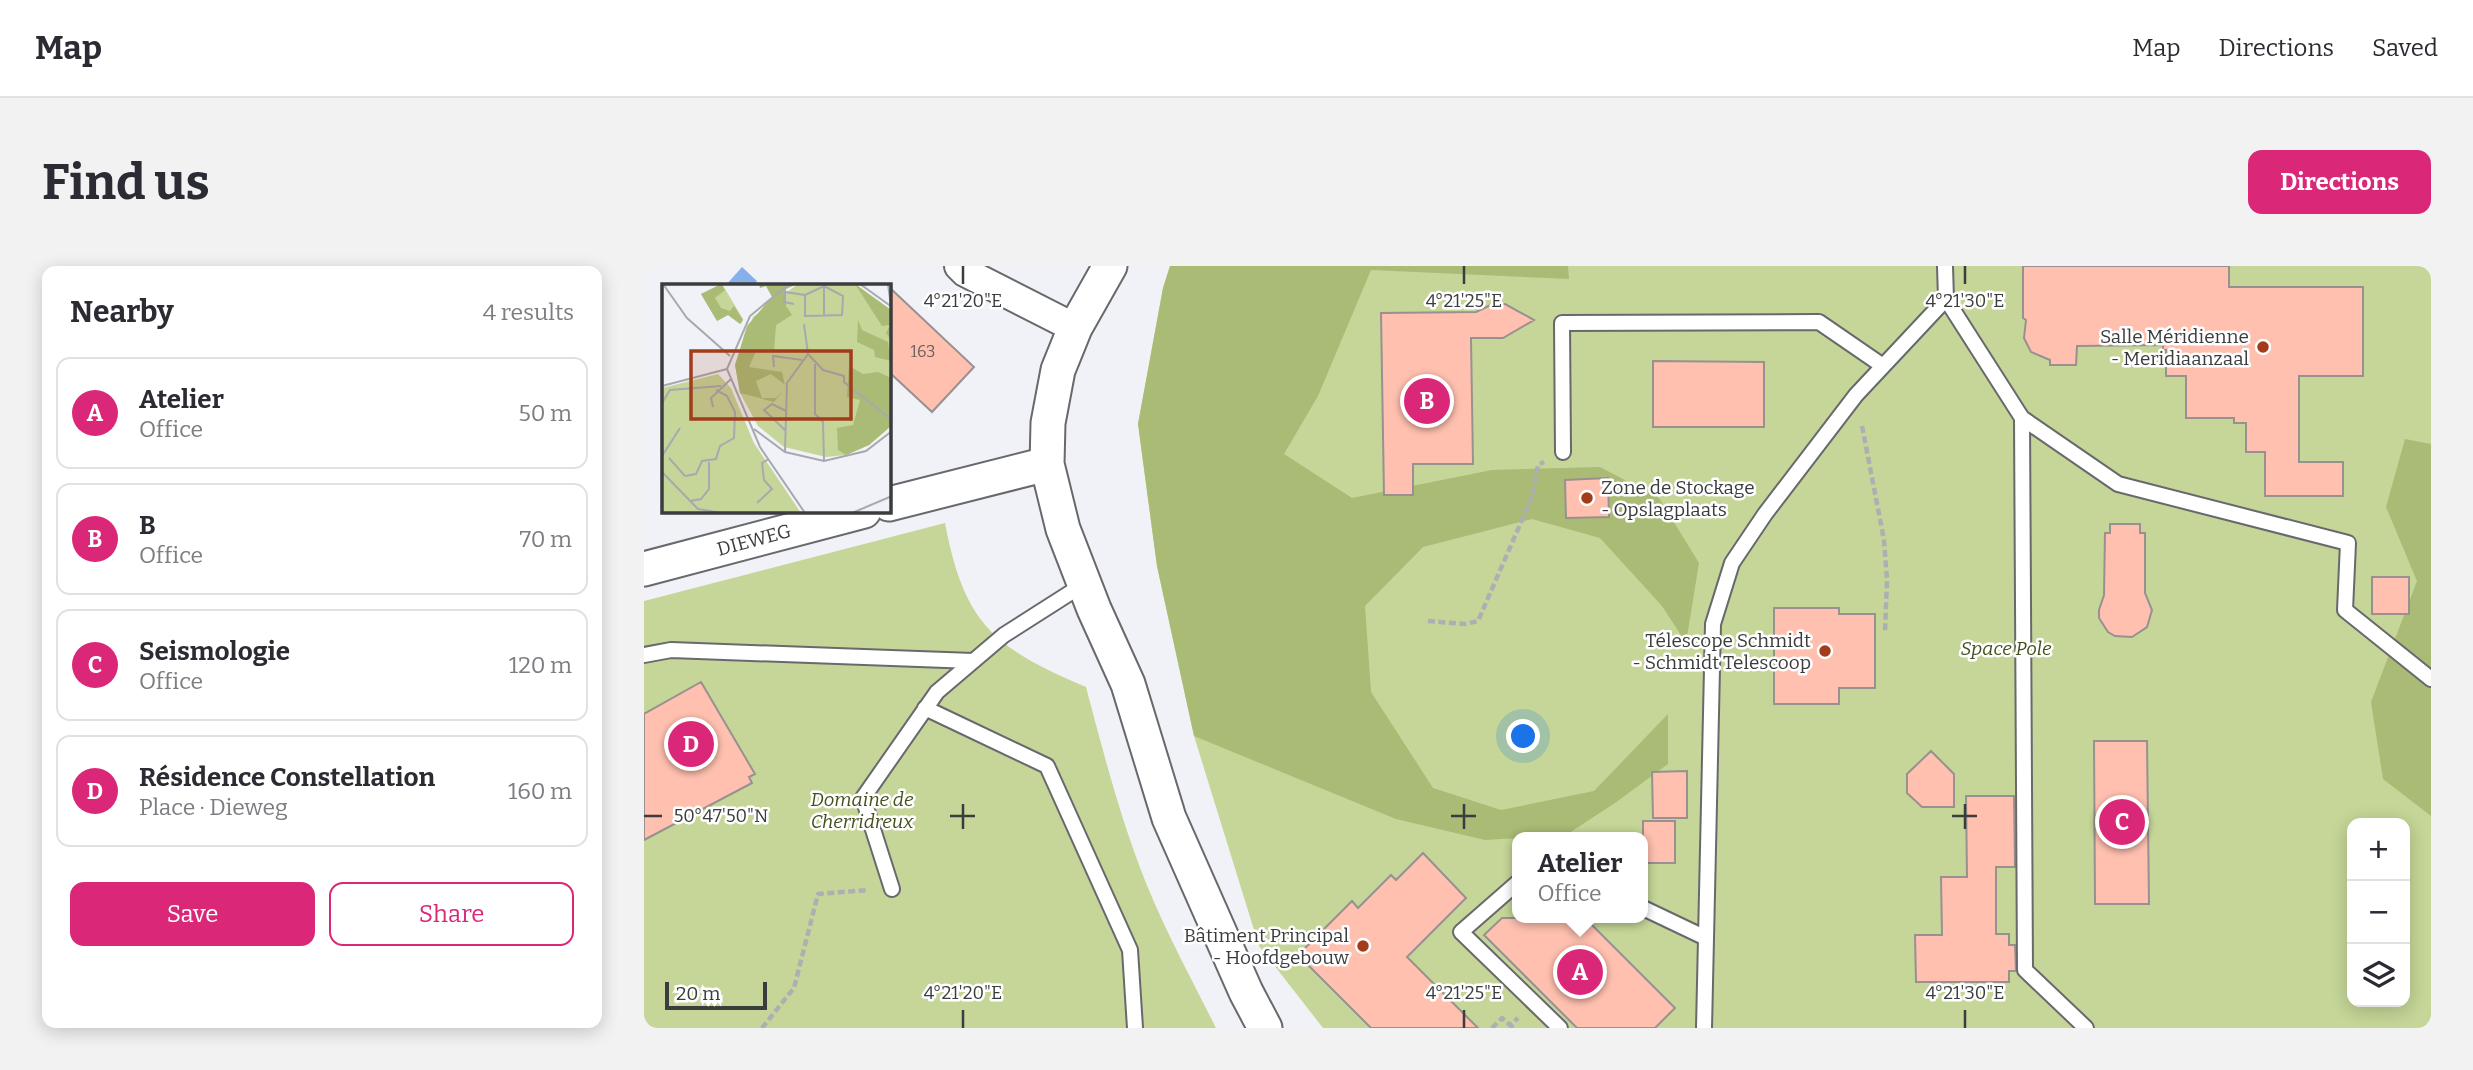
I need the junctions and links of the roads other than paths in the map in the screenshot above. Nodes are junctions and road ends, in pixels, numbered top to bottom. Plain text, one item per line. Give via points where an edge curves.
1 (959, 266) edge
2 (1110, 266) edge
3 (1945, 266) edge
4 (1946, 299) junction
5 (1075, 328) junction
6 (1883, 366) junction
7 (2022, 418) junction
8 (1563, 452) road end
9 (1047, 464) junction
10 (891, 503) edge
11 (856, 513) edge
12 (644, 569) edge
13 (1084, 584) junction
14 (644, 655) edge
15 (973, 661) junction
16 (2431, 679) edge
17 (925, 708) junction
18 (1512, 887) edge
19 (892, 889) road end
20 (1648, 910) edge
21 (1706, 938) junction
22 (1135, 1028) edge
23 (1265, 1028) edge
24 (1560, 1028) edge
25 (1704, 1028) edge
26 (2086, 1028) edge

1 - 5 street
2 - 5 street
3 - 4 lane
4 - 6 lane
4 - 7 lane
5 - 9 street via 1058,370 1048,423
6 - 8 lane via 1819,322 1562,323
6 - 21 lane via 1856,395 1732,563 1713,624
7 - 16 lane via 2118,484 2348,543 2345,610
7 - 26 lane via 2025,970
9 - 10 street
9 - 13 street via 1063,529
11 - 12 street, DIEWEG
13 - 15 lane via 1003,635
13 - 23 street via 1128,684 1169,818
14 - 15 lane via 671,650
15 - 17 lane
17 - 19 lane via 863,798
17 - 22 lane via 1047,766 1130,950
18 - 24 lane via 1461,932
20 - 21 lane
21 - 25 lane

